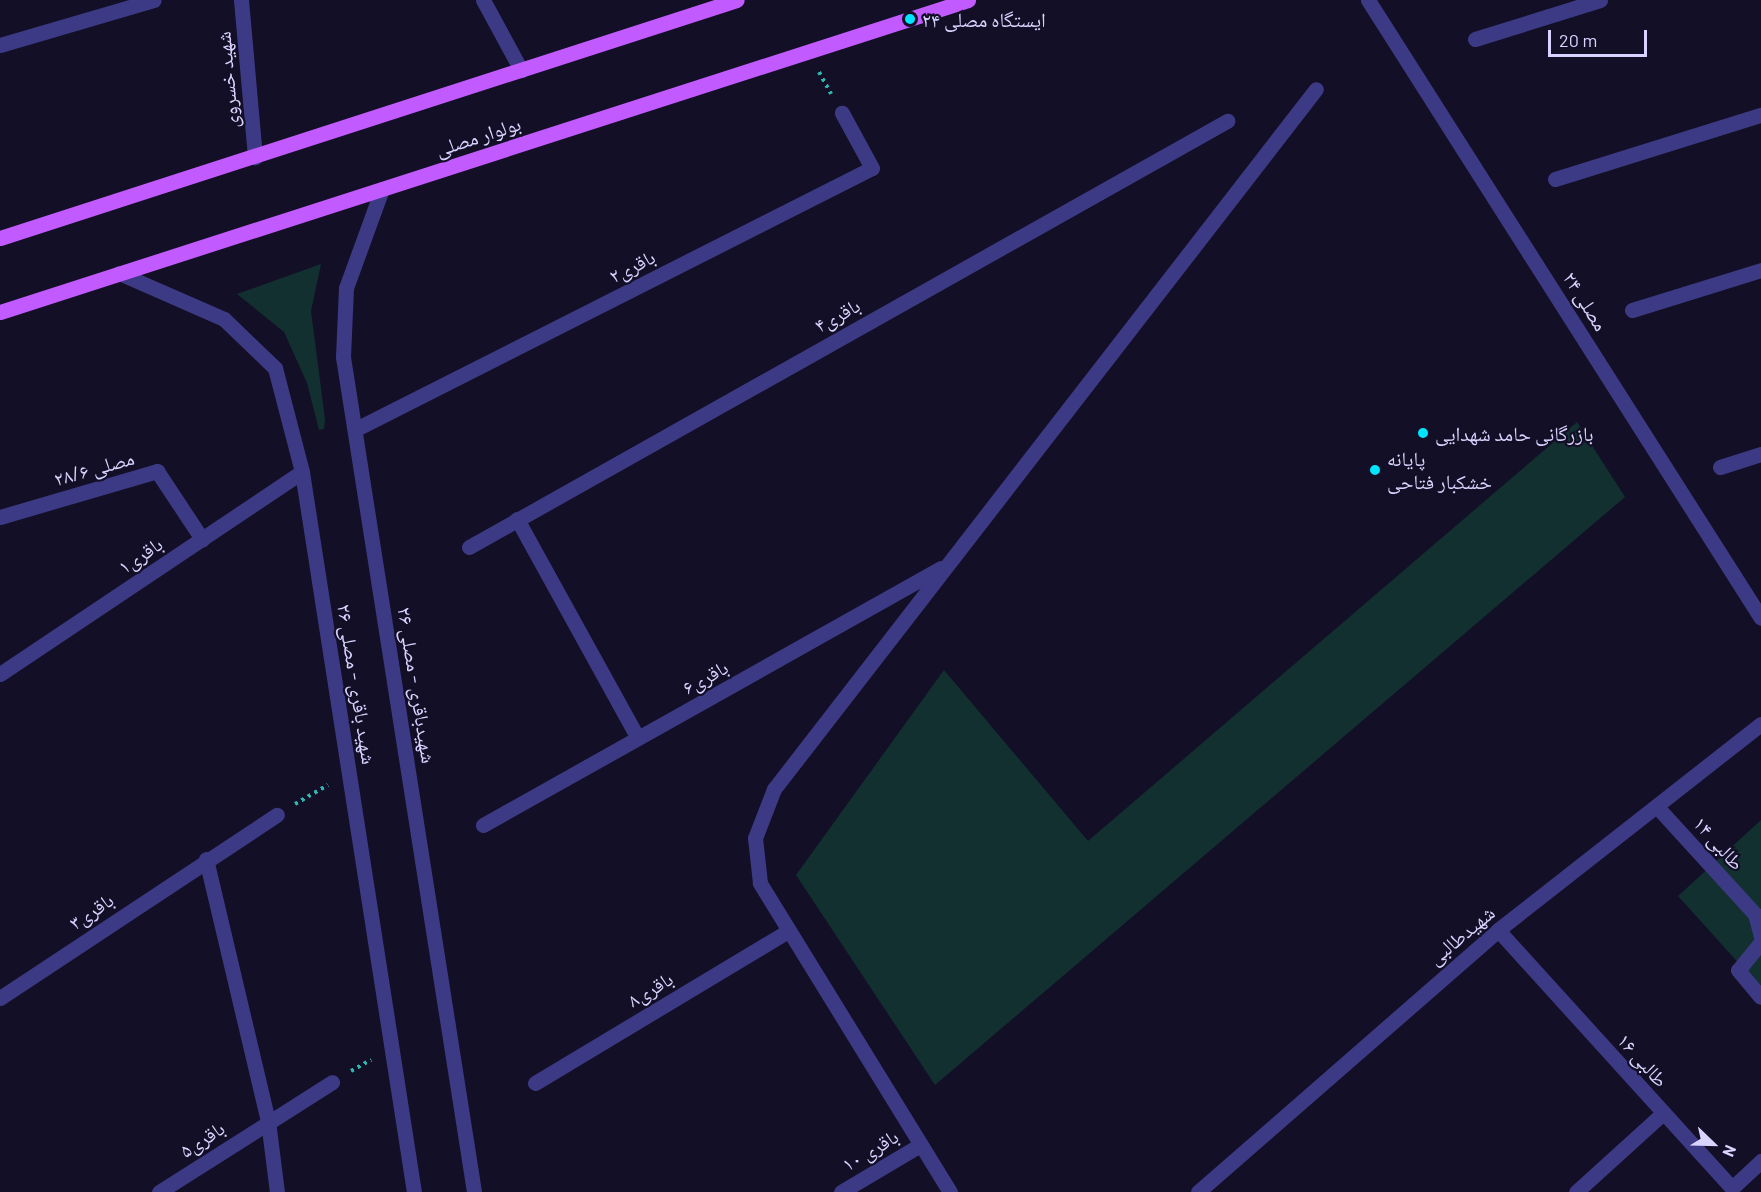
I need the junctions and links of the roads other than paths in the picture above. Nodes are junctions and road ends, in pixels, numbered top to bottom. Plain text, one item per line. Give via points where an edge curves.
1 (154, 0) edge
2 (242, 0) edge
3 (483, 0) edge
4 (736, 0) edge
5 (968, 0) edge
6 (1600, 0) edge
7 (1372, 2) edge
8 (1475, 39) dead end
9 (0, 45) edge
10 (521, 70) junction
11 (1316, 89) dead end
12 (842, 113) road end
13 (1761, 115) edge
14 (1227, 121) dead end
15 (255, 157) junction
16 (1555, 179) dead end
17 (382, 189) junction
18 (0, 238) edge
19 (1761, 270) edge
20 (119, 273) junction
21 (1632, 310) dead end
22 (0, 312) edge
23 (356, 429) junction
24 (1761, 454) edge
25 (1720, 467) dead end
26 (302, 472) junction
27 (0, 517) edge
28 (517, 519) junction
29 (202, 539) junction
30 (469, 546) dead end
31 (946, 565) junction
32 (1761, 618) edge
33 (0, 674) edge
34 (1760, 727) edge
35 (638, 738) junction
36 (1659, 809) junction
37 (276, 815) road end
38 (483, 825) dead end
39 (206, 859) junction
40 (1498, 930) junction
41 (788, 931) junction
42 (1761, 937) edge
43 (1761, 942) edge
44 (1761, 997) edge
45 (0, 998) edge
46 (332, 1082) road end
47 (535, 1083) dead end
48 (1663, 1113) junction
49 (268, 1121) junction
50 (920, 1144) junction
51 (1761, 1161) edge
52 (159, 1192) edge
53 (277, 1192) edge
54 (414, 1192) edge
55 (474, 1192) edge
56 (841, 1192) edge
57 (950, 1192) edge
58 (1198, 1192) edge
59 (1576, 1192) edge

1 - 9 street
2 - 15 street, شهید خسروی
3 - 10 street
4 - 10 main road
5 - 17 main road, بولوار مصلی
6 - 8 street
7 - 32 street, مصلی ۲۴
10 - 15 main road
11 - 31 street
12 - 23 street, باقری۲ via 872,168
13 - 16 street
14 - 28 street, باقری۴
15 - 18 main road
17 - 20 main road, بولوار مصلی
17 - 23 street, شهیدباقری - مصلی ۲۶ via 346,288 343,357
19 - 21 street
20 - 22 main road, بولوار مصلی
20 - 26 street, شهید باقری - مصلی ۲۶ via 224,319 275,368
23 - 55 street, شهیدباقری - مصلی ۲۶
24 - 25 street
26 - 29 street, باقری۱
26 - 54 street, شهید باقری - مصلی ۲۶
27 - 29 street, مصلی ۲۸/۶ via 157,471
28 - 30 street, باقری۴
28 - 35 street
29 - 33 street, باقری۱
31 - 35 street, باقری۶
31 - 41 street via 774,789 755,838 760,883
34 - 36 street, شهیدطالبی
35 - 38 street, باقری۶
36 - 40 street, شهیدطالبی
36 - 42 street, طالبی ۱۴ via 1755,914
37 - 39 street, باقری۳
39 - 45 street, باقری۳
39 - 49 street
40 - 48 street, طالبی ۱۶
40 - 58 street, شهیدطالبی
41 - 47 street, باقری۸
41 - 50 street
43 - 44 street via 1738,970
46 - 49 street, باقری۵
48 - 51 street, طالبی ۱۶ via 1732,1188
48 - 59 street
49 - 52 street, باقری۵
49 - 53 street
50 - 56 street, باقری ۱۰
50 - 57 street

